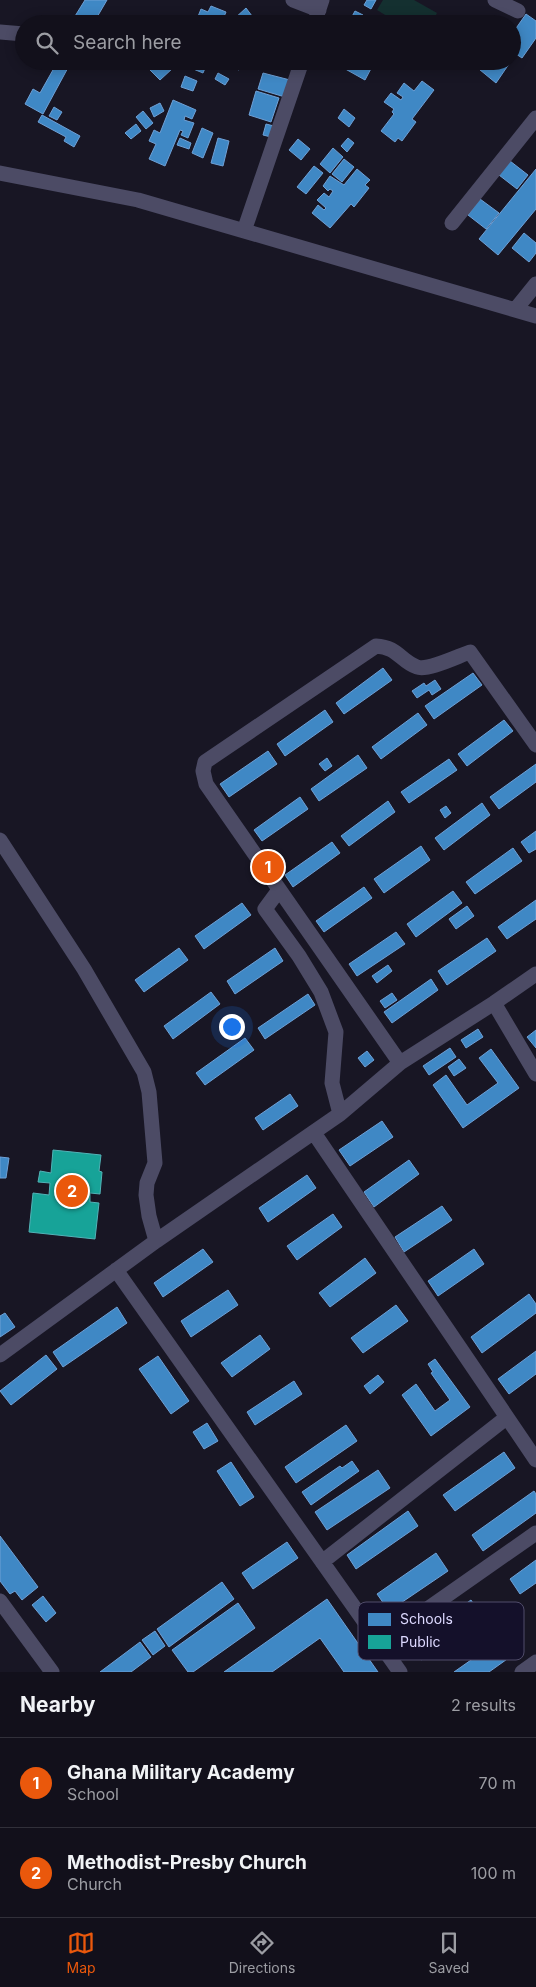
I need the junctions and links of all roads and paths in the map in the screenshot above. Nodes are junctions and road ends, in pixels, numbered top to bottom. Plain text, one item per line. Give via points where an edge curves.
1 (293, 0) edge
2 (495, 0) edge
3 (318, 11) edge
4 (518, 11) dead end
5 (0, 32) edge
6 (15, 33) edge
7 (299, 70) edge
8 (536, 118) edge
9 (0, 173) edge
10 (452, 223) dead end
11 (244, 231) junction
12 (536, 284) edge
13 (515, 310) junction
14 (536, 316) edge
15 (536, 745) edge
16 (0, 840) edge
17 (279, 890) junction
18 (536, 974) edge
19 (494, 1003) junction
20 (400, 1063) junction
21 (536, 1074) edge
22 (340, 1114) junction
23 (314, 1133) junction
24 (156, 1241) junction
25 (116, 1270) junction
26 (0, 1355) edge
27 (506, 1418) junction
28 (536, 1460) edge
29 (536, 1533) edge
30 (322, 1562) junction
31 (0, 1601) edge
32 (438, 1602) edge
33 (358, 1613) edge
34 (391, 1660) edge
35 (536, 1662) edge
36 (52, 1672) edge
37 (400, 1672) edge
38 (522, 1672) edge

1 - 3 street
2 - 4 street
5 - 6 street
7 - 11 street
8 - 10 street
9 - 11 street via 138,200
11 - 13 street
12 - 13 street
13 - 14 street
15 - 17 street via 470,652 425,668 417,667 387,646 376,646 205,762 206,784
16 - 24 street via 84,969 144,1072 149,1092 155,1163 146,1195
17 - 20 street
17 - 22 street via 266,909 321,992 336,1032 332,1083
18 - 19 street
19 - 20 street
19 - 21 street
20 - 22 street
22 - 23 street
23 - 24 street
23 - 27 street
24 - 25 street
25 - 26 street
25 - 30 street
27 - 28 street
27 - 30 street
29 - 32 street
30 - 33 street
31 - 36 street
34 - 37 street
35 - 38 street

